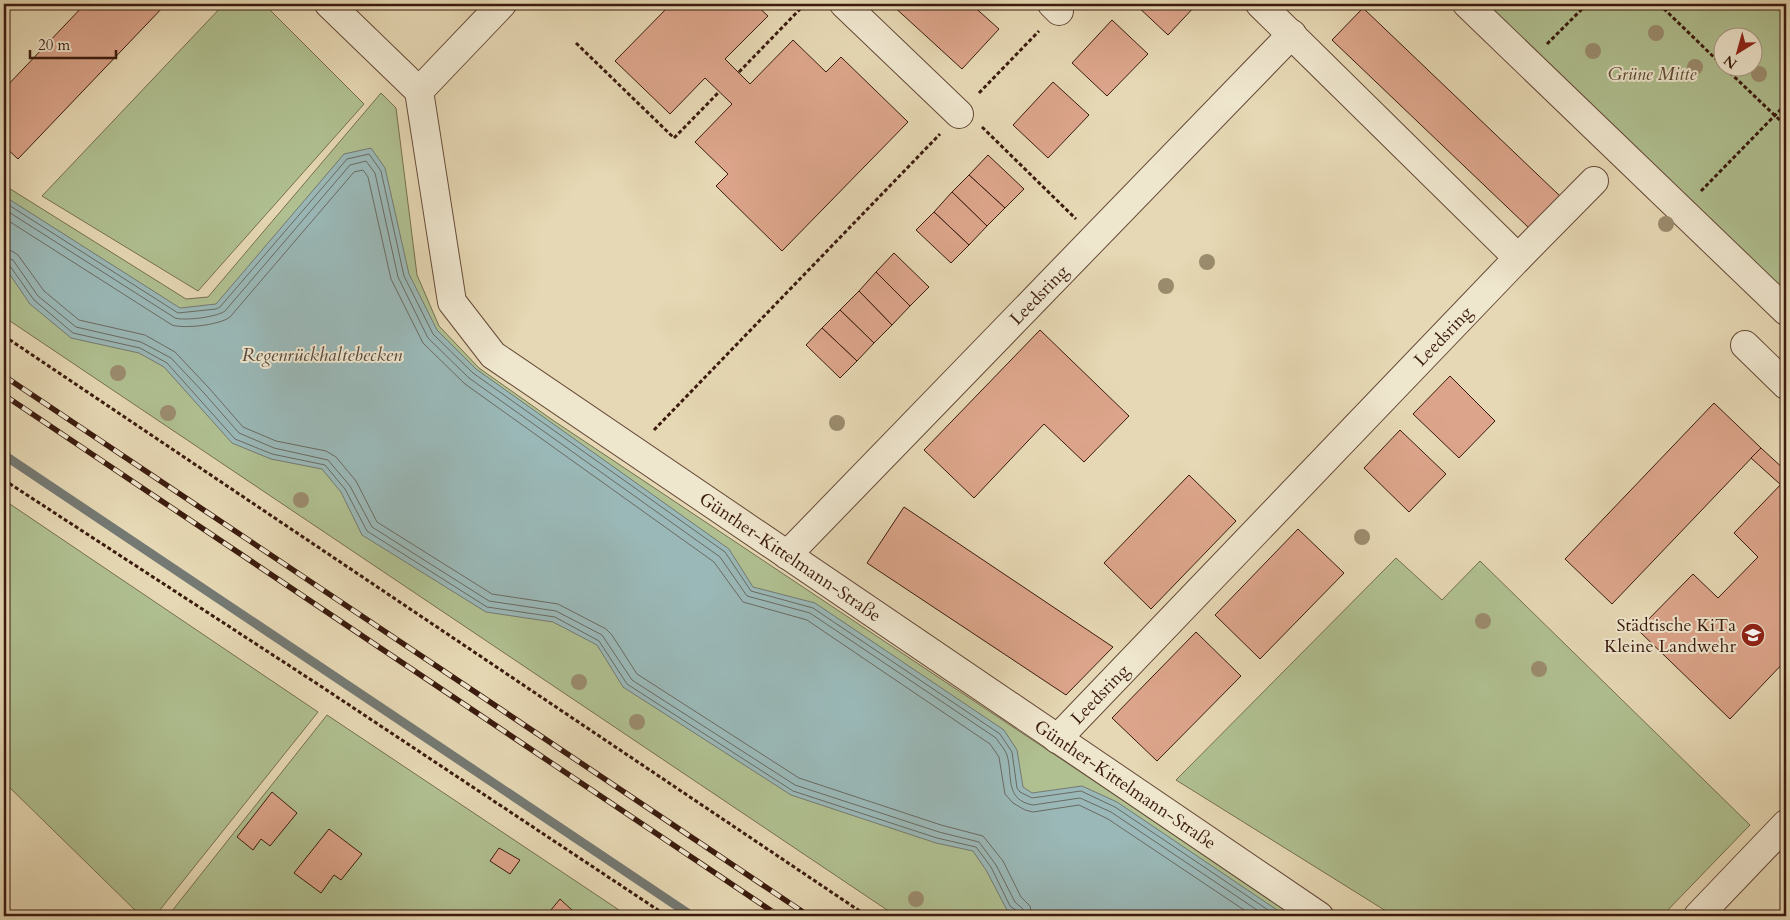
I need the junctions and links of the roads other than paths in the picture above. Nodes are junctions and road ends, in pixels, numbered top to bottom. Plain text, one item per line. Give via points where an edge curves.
1 (329, 4) edge
2 (502, 4) edge
3 (844, 4) edge
4 (1260, 4) edge
5 (1467, 4) edge
6 (1292, 34) junction
7 (419, 91) junction
8 (961, 112) road end
9 (1594, 181) dead end
10 (1518, 258) junction
11 (1786, 310) edge
12 (1745, 345) dead end
13 (1786, 385) edge
14 (787, 555) junction
15 (1057, 739) junction
16 (1786, 824) edge
17 (1320, 916) edge
18 (1698, 916) edge

1 - 7 street
2 - 7 street
3 - 8 street
4 - 6 street
5 - 11 street
6 - 10 street
6 - 14 street, Leedsring
7 - 14 street, Günther-Kittelmann-Straße via 452,302 493,355
9 - 10 street, Leedsring
10 - 15 street, Leedsring
12 - 13 street
14 - 15 street, Günther-Kittelmann-Straße
15 - 17 street, Günther-Kittelmann-Straße
16 - 18 street

